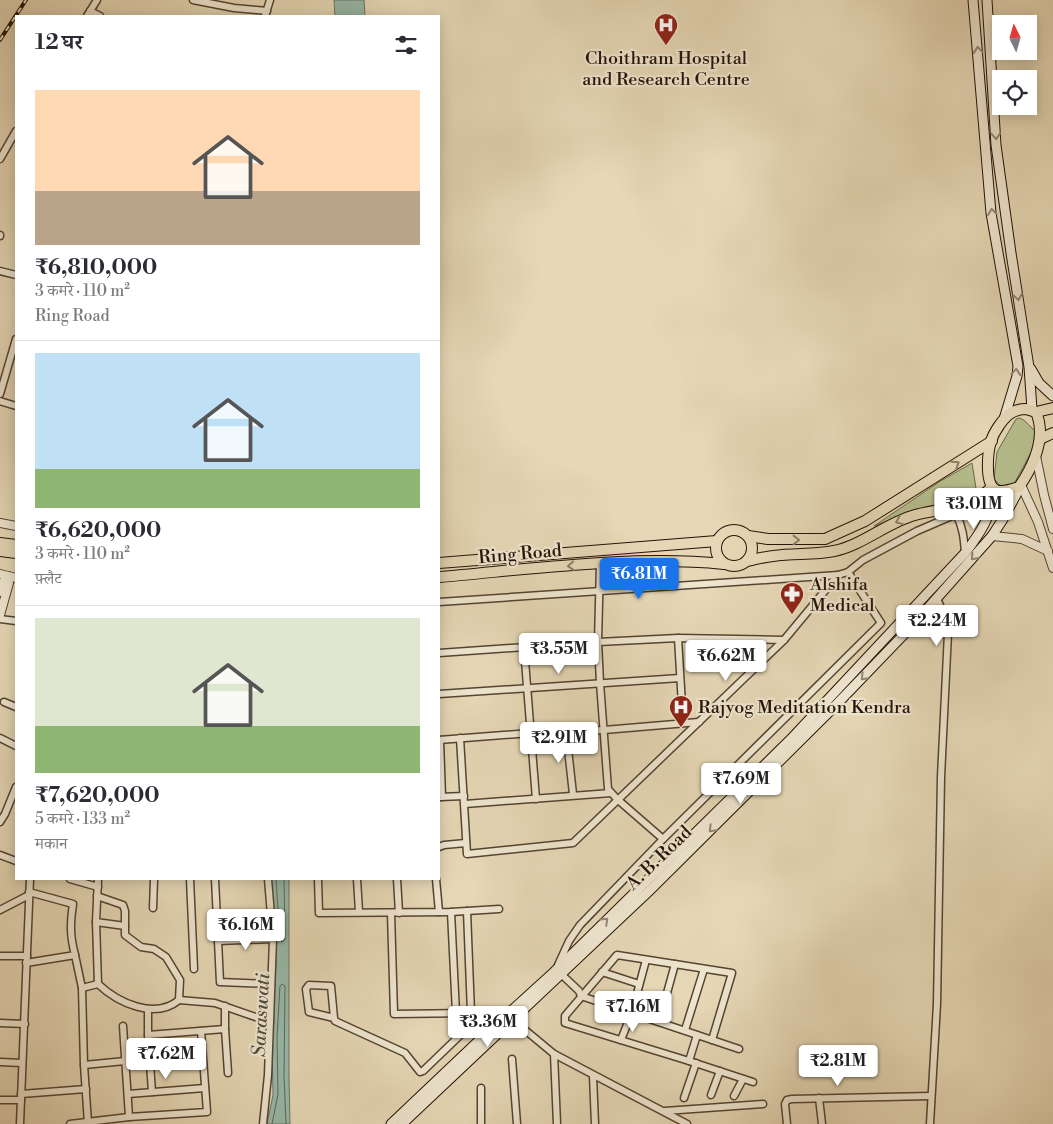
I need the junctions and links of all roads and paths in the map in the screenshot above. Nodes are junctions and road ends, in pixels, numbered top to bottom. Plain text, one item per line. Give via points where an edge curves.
1 (97, 0) edge
2 (193, 0) edge
3 (270, 0) edge
4 (973, 0) edge
5 (987, 0) edge
6 (89, 14) edge
7 (266, 14) edge
8 (15, 134) edge
9 (0, 159) edge
10 (0, 271) edge
11 (15, 275) edge
12 (15, 348) edge
13 (13, 366) edge
14 (1029, 367) junction
15 (0, 394) edge
16 (1053, 396) edge
17 (0, 401) edge
18 (15, 406) edge
19 (1053, 408) edge
20 (1034, 411) junction
21 (1004, 419) junction
22 (1053, 433) edge
23 (1040, 439) junction
24 (992, 440) junction
25 (1036, 456) junction
26 (1020, 486) junction
27 (994, 488) junction
28 (982, 497) junction
29 (956, 514) junction
30 (0, 523) edge
31 (15, 526) edge
32 (1053, 529) edge
33 (748, 536) junction
34 (992, 536) junction
35 (717, 541) junction
36 (0, 543) edge
37 (15, 545) edge
38 (0, 551) edge
39 (1048, 551) junction
40 (965, 553) junction
41 (15, 554) edge
42 (747, 561) junction
43 (440, 563) edge
44 (600, 564) junction
45 (724, 564) junction
46 (1053, 568) edge
47 (848, 572) junction
48 (0, 574) edge
49 (838, 575) junction
50 (12, 577) edge
51 (440, 577) edge
52 (0, 592) edge
53 (600, 592) junction
54 (937, 598) junction
55 (440, 602) edge
56 (0, 615) edge
57 (0, 619) edge
58 (15, 621) edge
59 (881, 623) junction
60 (891, 634) junction
61 (678, 638) junction
62 (784, 640) junction
63 (598, 642) junction
64 (524, 648) junction
65 (440, 654) edge
66 (680, 678) junction
67 (600, 683) junction
68 (528, 688) junction
69 (440, 694) edge
70 (4, 702) dead end
71 (15, 706) edge
72 (683, 722) junction
73 (700, 722) junction
74 (604, 730) junction
75 (566, 731) junction
76 (531, 733) junction
77 (0, 738) edge
78 (460, 738) junction
79 (440, 740) edge
80 (15, 746) edge
81 (15, 789) edge
82 (611, 793) junction
83 (572, 794) junction
84 (464, 796) junction
85 (440, 797) edge
86 (536, 799) junction
87 (617, 800) junction
88 (465, 804) junction
89 (0, 822) edge
90 (663, 838) junction
91 (466, 843) junction
92 (440, 847) edge
93 (0, 855) edge
94 (15, 861) edge
95 (30, 880) edge
96 (74, 880) edge
97 (98, 880) edge
98 (154, 880) edge
99 (190, 880) edge
100 (215, 880) edge
101 (268, 880) edge
102 (318, 880) edge
103 (357, 880) edge
104 (397, 880) edge
105 (436, 880) edge
106 (98, 887) junction
107 (29, 894) junction
108 (97, 896) junction
109 (153, 908) dead end
110 (499, 908) dead end
111 (0, 910) edge
112 (467, 911) junction
113 (359, 912) junction
114 (439, 912) junction
115 (451, 912) junction
116 (391, 913) junction
117 (399, 913) junction
118 (96, 922) junction
119 (125, 926) junction
120 (274, 939) junction
121 (218, 941) junction
122 (75, 955) junction
123 (0, 956) edge
124 (26, 960) junction
125 (646, 960) junction
126 (675, 964) junction
127 (194, 969) dead end
128 (704, 969) junction
129 (558, 972) junction
130 (602, 972) junction
131 (98, 984) junction
132 (271, 984) junction
133 (639, 984) junction
134 (82, 988) junction
135 (581, 996) junction
136 (179, 1000) junction
137 (225, 1006) junction
138 (148, 1010) junction
139 (632, 1012) junction
140 (456, 1013) junction
141 (471, 1013) junction
142 (334, 1018) junction
143 (476, 1020) junction
144 (513, 1020) junction
145 (270, 1022) junction
146 (659, 1022) junction
147 (0, 1023) edge
148 (25, 1024) junction
149 (123, 1026) dead end
150 (225, 1029) junction
151 (684, 1030) junction
152 (201, 1031) junction
153 (488, 1032) junction
154 (148, 1035) junction
155 (697, 1035) junction
156 (621, 1040) junction
157 (712, 1040) junction
158 (202, 1045) junction
159 (739, 1049) dead end
160 (149, 1050) junction
161 (554, 1054) junction
162 (512, 1059) dead end
163 (125, 1060) junction
164 (689, 1061) junction
165 (0, 1062) edge
166 (22, 1063) junction
167 (696, 1063) junction
168 (84, 1065) junction
169 (720, 1071) junction
170 (228, 1073) dead end
171 (593, 1076) junction
172 (743, 1079) junction
173 (753, 1082) dead end
174 (205, 1088) junction
175 (481, 1088) dead end
176 (86, 1089) junction
177 (152, 1092) junction
178 (128, 1094) junction
179 (711, 1095) dead end
180 (734, 1096) dead end
181 (931, 1096) junction
182 (21, 1097) junction
183 (684, 1098) dead end
184 (819, 1098) junction
185 (0, 1100) edge
186 (763, 1104) dead end
187 (664, 1111) junction
188 (129, 1117) junction
189 (88, 1123) junction
190 (20, 1124) edge
191 (70, 1124) edge
192 (263, 1124) edge
193 (391, 1124) edge
194 (402, 1124) edge
195 (482, 1124) edge
196 (517, 1124) edge
197 (557, 1124) edge
198 (595, 1124) edge
199 (688, 1124) edge
200 (787, 1124) edge
201 (822, 1124) edge
202 (930, 1124) edge

1 - 6 street
2 - 7 street
3 - 7 street
21 -> 4 main road via 1018,366 992,213
5 -> 14 main road via 996,145
8 - 9 street
10 - 11 street
12 - 13 street
13 - 15 street
14 - 16 main road
14 - 20 main road
17 - 18 street
19 - 20 highway
20 - 21 highway via 1011,412
20 - 23 highway via 1039,419
21 - 24 highway
22 - 23 highway
23 - 25 highway
24 - 27 highway via 988,477
33 -> 24 highway via 800,540 825,538 866,521
25 - 26 highway
25 - 32 street
26 - 27 highway via 1004,491
26 - 34 main road, A. B. Road
26 - 39 street
27 - 28 highway
27 - 40 main road, A. B. Road via 988,520
28 - 29 street
28 -> 42 highway via 954,507 914,515 836,550
29 - 40 street via 961,522
29 - 47 street via 909,535
30 - 31 street
33 - 35 highway via 733,530 723,533
33 - 42 highway via 752,549
34 - 39 street via 1022,538
34 -> 54 main road, A. B. Road
35 - 43 highway
35 - 45 highway via 717,556
36 - 37 highway
38 - 41 highway
39 - 46 street
40 - 60 main road, A. B. Road
42 - 45 highway via 736,566
44 - 45 highway, Ring Road via 690,560
44 -> 51 highway, Ring Road
44 - 53 street
47 - 49 street
47 - 59 street
48 - 50 street
49 - 53 street
49 - 62 street
50 - 52 street via 3,582
50 - 56 street
53 - 55 street
53 - 63 street
54 -> 129 main road, A. B. Road via 826,715 648,892
54 - 181 street via 948,634 941,778 937,1004
57 - 58 street
59 - 60 street
59 - 90 street
129 -> 60 main road, A. B. Road
61 - 62 street
61 - 63 street
61 - 66 street
62 - 73 street
63 - 64 street
63 - 67 street
64 - 65 street
64 - 68 street
66 - 67 street
66 - 72 street
67 - 68 street
67 - 74 street
68 - 69 street
68 - 76 street
70 - 71 street
72 - 73 street
72 - 74 street
73 - 87 street
74 - 75 street
74 - 82 street via 608,789
75 - 76 street
75 - 83 street
76 - 78 street
76 - 86 street
77 - 80 street
78 - 79 street
78 - 84 street
81 - 89 street
82 - 83 street
82 - 87 street
83 - 86 street
84 - 85 street
84 - 88 street
86 - 88 street
87 - 90 street
87 - 91 street via 573,844 467,854
88 - 91 street
90 - 129 street via 580,924 569,941
91 - 92 street
93 - 94 street
95 - 107 street
96 - 106 street
97 - 106 street
98 - 109 street
99 - 127 street
100 - 121 street
101 - 120 street
102 - 113 street via 320,913
103 - 113 street
104 - 117 street
105 - 114 street
106 - 108 street
107 - 111 street
107 - 122 street via 74,904 70,925
107 - 124 street
108 - 118 street
108 - 119 street via 123,905
110 - 112 street
112 - 115 street
112 - 141 street
113 - 116 street
114 - 115 street
114 - 117 street
115 - 140 street
116 - 117 street
116 - 140 street via 394,1014
118 - 119 street
118 - 131 street
119 - 136 street via 125,935 141,947 154,949 166,957 180,980
120 - 121 street
120 - 132 street
121 - 132 street via 220,982
122 - 124 street
122 - 134 street
123 - 124 street
124 - 148 street
125 - 126 street
125 - 130 street via 617,955
125 - 133 street
126 - 128 street
126 - 146 street
128 - 151 street
128 - 157 street via 732,973
129 - 135 street
129 - 144 main road, A. B. Road
129 - 153 main road, A. B. Road
130 - 133 street
130 - 135 street
131 - 134 street
131 - 138 street via 106,992
132 - 145 street
133 - 139 street
134 - 168 street
135 - 139 street
135 - 156 street via 565,1016 566,1024
136 - 137 street
136 - 138 street via 172,1005
137 - 145 street
137 - 150 street
138 - 154 street
139 - 146 street
139 - 156 street
140 - 141 street
141 - 143 street
142 - 142 street via 332,987 309,985 306,989 309,1012
142 - 143 street via 338,1023 405,1053 420,1072
143 - 153 street
144 - 161 street
144 - 194 main road, A. B. Road
145 - 192 street
146 - 151 street
147 - 148 street
148 - 166 street
149 - 163 street
150 - 152 street
150 - 170 street
151 - 155 street
152 - 154 street
152 - 158 street
153 - 193 main road, A. B. Road
154 - 160 street
155 - 157 street
155 - 164 street
156 - 164 street
157 - 159 street
158 - 160 street
158 - 174 street
160 - 177 street
161 - 171 street
161 - 197 street
162 - 196 street
163 - 168 street
163 - 178 street
164 - 167 street
165 - 166 street
166 - 182 street
167 - 169 street
167 - 183 street
168 - 176 street
169 - 172 street
169 - 179 street
171 - 187 street
171 - 198 street
172 - 173 street
172 - 180 street
174 - 177 street
174 - 188 street via 207,1112
175 - 195 street
176 - 182 street
176 - 189 street
177 - 178 street
178 - 188 street
181 - 184 street
181 - 202 street
182 - 185 street
182 - 190 street
184 - 200 street via 787,1100
184 - 201 street
186 - 187 street
187 - 199 street
188 - 189 street
189 - 191 street

